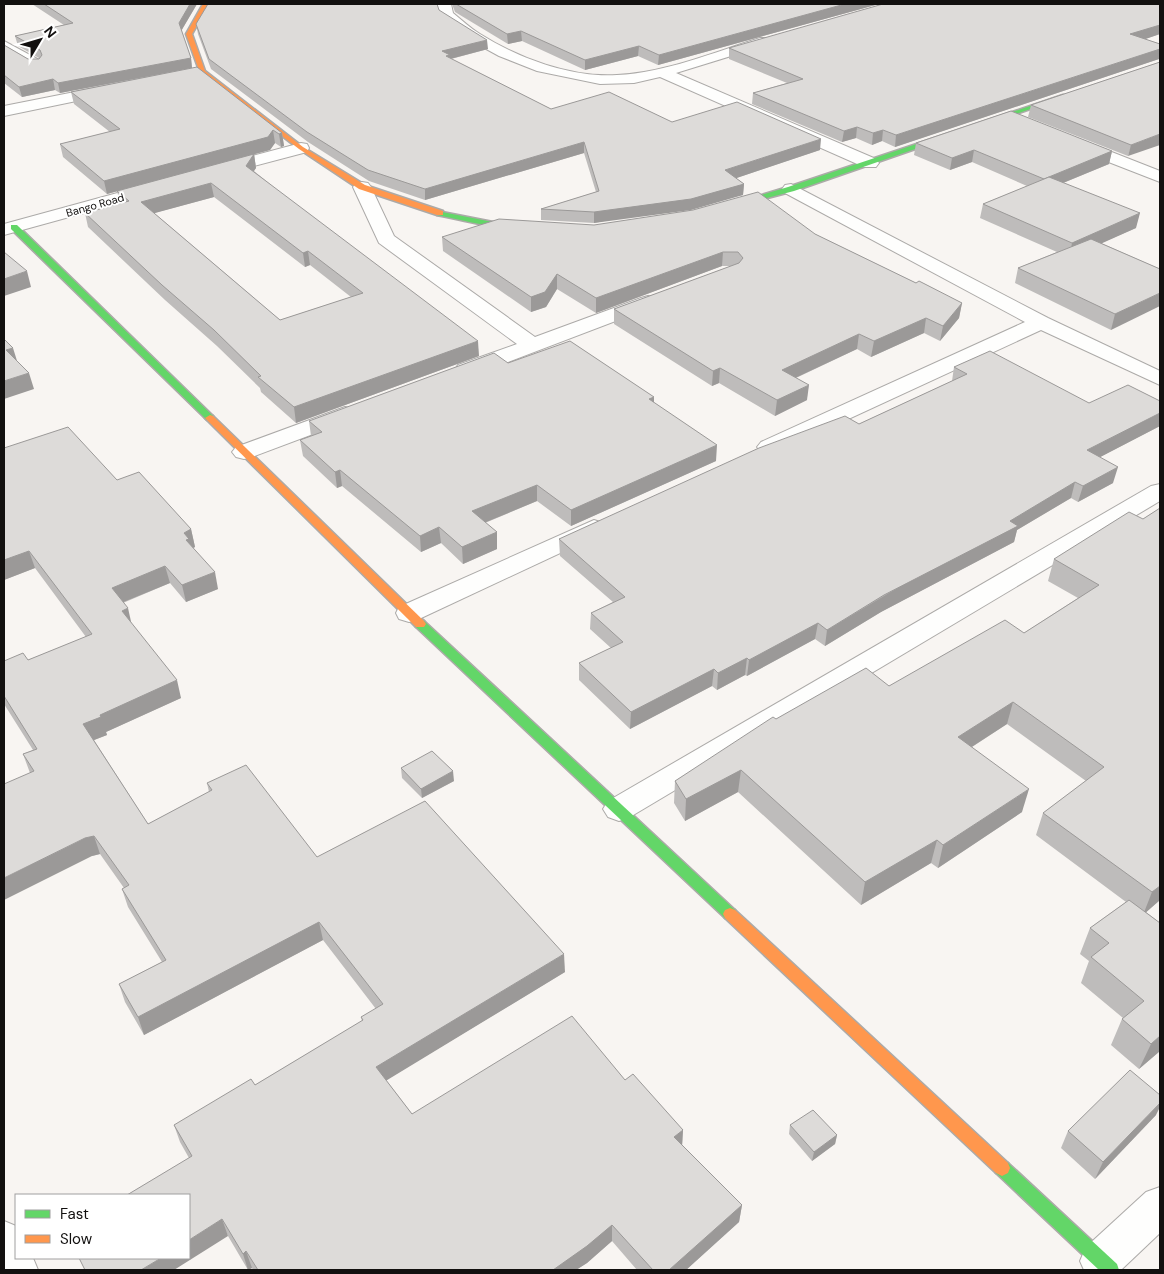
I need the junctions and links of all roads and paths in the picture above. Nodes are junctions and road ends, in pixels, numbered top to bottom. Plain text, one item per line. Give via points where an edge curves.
1 (206, 4) edge
2 (444, 4) edge
3 (781, 36) edge
4 (4, 45) edge
5 (36, 64) edge
6 (202, 72) junction
7 (660, 72) junction
8 (184, 76) edge
9 (128, 86) edge
10 (1079, 91) edge
11 (4, 111) edge
12 (1007, 115) junction
13 (1034, 126) edge
14 (1061, 137) edge
15 (301, 148) junction
16 (870, 162) junction
17 (205, 174) edge
18 (1160, 177) edge
19 (167, 185) edge
20 (362, 187) junction
21 (791, 188) junction
22 (719, 209) edge
23 (539, 228) edge
24 (9, 229) edge
25 (667, 295) edge
26 (1041, 322) junction
27 (532, 345) junction
28 (449, 376) edge
29 (1160, 379) edge
30 (365, 407) edge
31 (244, 452) junction
32 (752, 455) edge
33 (1160, 491) edge
34 (616, 517) edge
35 (409, 613) junction
36 (619, 809) junction
37 (1160, 1206) edge
38 (4, 1241) edge
39 (1106, 1265) edge
40 (17, 1270) edge

1 - 6 street via 190,34
2 - 7 street via 446,14 474,36 526,62 582,78 618,80
3 - 7 street
4 - 5 street
6 - 8 street
6 - 15 street
7 - 16 street
9 - 11 street
10 - 12 street
12 - 13 street
12 - 16 street
14 - 18 street
15 - 17 street
15 - 20 street
16 - 21 street
19 - 24 street, Bango Road
20 - 23 street via 429,211 503,226
20 - 27 street via 386,239
21 - 22 street
21 - 26 street
24 - 31 street
25 - 27 street
26 - 29 street
26 - 32 street
27 - 28 street
30 - 31 street
31 - 35 street
33 - 36 street
34 - 35 street
35 - 36 street
36 - 39 street
37 - 39 street
38 - 40 street

